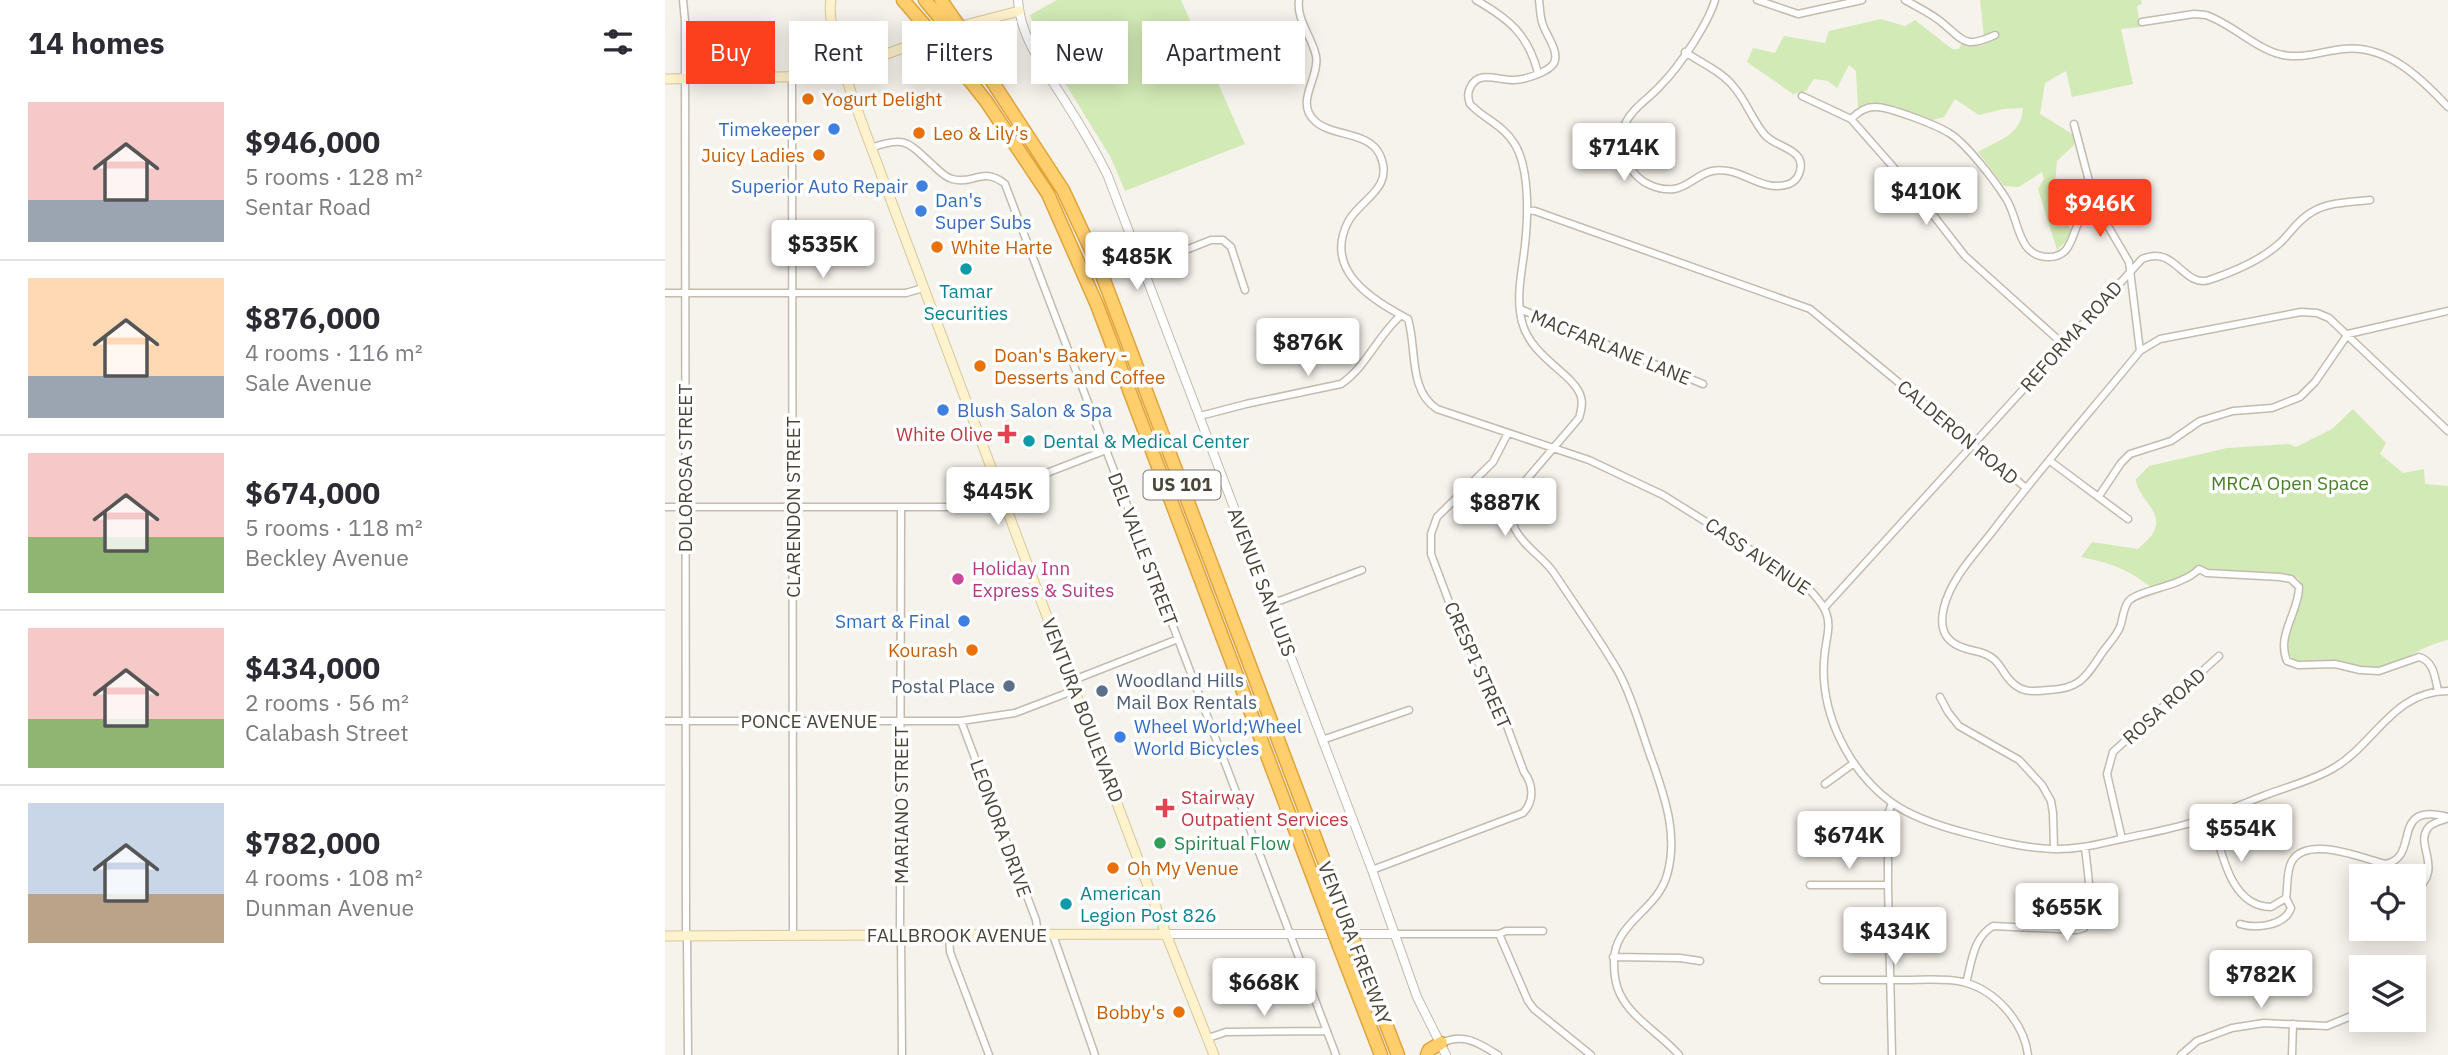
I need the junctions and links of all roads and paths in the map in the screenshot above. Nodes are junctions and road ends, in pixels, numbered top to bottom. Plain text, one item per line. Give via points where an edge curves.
1 (683, 0) edge
2 (903, 0) edge
3 (925, 0) edge
4 (941, 0) edge
5 (1018, 0) edge
6 (1299, 0) edge
7 (1476, 0) edge
8 (1539, 0) edge
9 (1715, 0) edge
10 (1757, 0) edge
11 (1862, 0) edge
12 (1906, 0) edge
13 (828, 3) edge
14 (1019, 11) junction
15 (949, 20) junction
16 (832, 21) edge
17 (2142, 22) dead end
18 (1995, 35) dead end
19 (1685, 52) junction
20 (888, 54) edge
21 (1538, 73) junction
22 (789, 78) edge
23 (665, 79) edge
24 (685, 79) junction
25 (792, 84) edge
26 (848, 84) edge
27 (1802, 96) dead end
28 (2448, 107) edge
29 (1851, 119) junction
30 (2074, 124) dead end
31 (871, 148) junction
32 (2370, 200) dead end
33 (2095, 204) junction
34 (1527, 210) junction
35 (1143, 267) junction
36 (2129, 271) junction
37 (923, 288) junction
38 (1245, 290) dead end
39 (665, 293) edge
40 (685, 293) junction
41 (792, 293) junction
42 (1520, 309) junction
43 (2448, 311) edge
44 (1400, 316) junction
45 (2348, 334) junction
46 (2063, 344) junction
47 (2140, 351) junction
48 (1703, 384) dead end
49 (1200, 416) junction
50 (2448, 431) edge
51 (1508, 433) junction
52 (1973, 443) junction
53 (1553, 448) junction
54 (1106, 450) junction
55 (2050, 461) junction
56 (2026, 488) junction
57 (1002, 496) junction
58 (2099, 496) junction
59 (665, 507) edge
60 (685, 507) junction
61 (792, 507) junction
62 (901, 507) junction
63 (2128, 519) dead end
64 (1362, 570) dead end
65 (1271, 604) junction
66 (1825, 607) junction
67 (1178, 639) junction
68 (2218, 656) dead end
69 (1073, 686) junction
70 (2438, 691) junction
71 (2448, 691) edge
72 (1940, 697) dead end
73 (1409, 709) dead end
74 (665, 721) edge
75 (686, 721) junction
76 (794, 721) junction
77 (901, 721) junction
78 (961, 721) junction
79 (1322, 740) junction
80 (1854, 763) junction
81 (1825, 784) dead end
82 (1892, 803) junction
83 (2211, 817) junction
84 (2448, 817) edge
85 (2122, 839) junction
86 (2085, 847) junction
87 (2054, 849) junction
88 (1372, 870) junction
89 (2426, 882) edge
90 (1810, 885) dead end
91 (1888, 885) junction
92 (2286, 898) junction
93 (2240, 924) dead end
94 (1542, 931) dead end
95 (1166, 933) junction
96 (1289, 933) junction
97 (1395, 934) junction
98 (1499, 934) junction
99 (793, 935) junction
100 (901, 935) junction
101 (949, 935) junction
102 (1038, 935) junction
103 (1053, 935) junction
104 (665, 936) edge
105 (687, 936) junction
106 (1613, 957) junction
107 (1700, 961) dead end
108 (1823, 980) dead end
109 (1890, 980) junction
110 (1966, 983) junction
111 (2349, 1017) edge
112 (2293, 1024) junction
113 (1327, 1031) junction
114 (1208, 1038) junction
115 (1444, 1049) edge
116 (688, 1055) edge
117 (902, 1055) edge
118 (989, 1055) edge
119 (1095, 1055) edge
120 (1214, 1055) edge
121 (1336, 1055) edge
122 (1381, 1055) edge
123 (1398, 1055) edge
124 (1427, 1055) edge
125 (1498, 1055) edge
126 (1591, 1055) edge
127 (1679, 1055) edge
128 (1892, 1055) edge
129 (2028, 1055) edge
130 (2181, 1055) edge
131 (2292, 1055) edge

1 - 24 street, DOLOROSA STREET
2 - 122 highway, VENTURA FREEWAY / US 101, bridge via 994,112 1054,206 1097,305
3 - 15 highway, VENTURA FREEWAY / US 101
4 - 15 highway
5 - 14 street, AVENUE SAN LUIS
6 - 44 street via 1317,63 1307,96 1308,113 1321,126 1374,146 1383,165 1377,191 1348,222 1343,237 1348,273 1366,293
7 - 21 street via 1515,26 1528,43
8 - 21 street via 1555,62
9 - 19 street
10 - 11 street via 1798,15
12 - 18 street via 1963,41 1982,41
13 - 16 main road, VENTURA BOULEVARD
14 - 20 main road
14 - 35 street, AVENUE SAN LUIS via 1032,48 1107,174
15 - 123 highway, VENTURA FREEWAY / US 101, bridge via 1063,190 1099,267
17 - 28 street via 2206,15 2284,55 2343,49 2377,52 2414,74
19 - 19 street via 1733,86 1764,135 1794,151 1802,165 1792,183 1760,183 1725,170 1702,175 1685,186 1663,189 1634,173 1624,144 1624,126
21 - 34 street via 1516,80 1486,76 1473,82 1468,93 1470,104 1503,129 1520,154
22 - 24 main road
23 - 24 main road
24 - 40 street, DOLOROSA STREET
25 - 41 street, CLARENDON STREET
26 - 31 main road, VENTURA BOULEVARD
27 - 29 street
29 - 33 street via 1874,107 1949,132 2007,198 2024,244 2039,256 2062,254
29 - 46 street via 1965,256
30 - 33 street
31 - 37 main road, VENTURA BOULEVARD
31 - 54 street, DEL VALLE STREET via 904,142 950,179 991,176 1005,184
32 - 36 street, REFORMA ROAD via 2313,211 2259,259 2206,281 2194,279 2168,258 2151,255
33 - 36 street via 2129,262
34 - 42 street
34 - 52 street, CALDERON ROAD via 1810,309
35 - 38 street via 1212,240 1223,240 1231,247
35 - 49 street, AVENUE SAN LUIS
36 - 46 street, REFORMA ROAD
36 - 47 street
37 - 41 street via 906,293
37 - 57 main road, VENTURA BOULEVARD
39 - 40 street
40 - 41 street
40 - 60 street, DOLOROSA STREET
41 - 61 street, CLARENDON STREET
42 - 48 street, MACFARLANE LANE
42 - 53 street via 1538,352 1581,395 1579,418
43 - 45 street
44 - 49 street via 1386,328 1353,376 1341,384
44 - 51 street, CASS AVENUE via 1408,319 1418,386 1430,404
45 - 47 street via 2329,318 2301,312 2160,339
45 - 50 street
45 - 58 street via 2300,397 2272,408 2233,411 2200,421 2162,445 2130,454
46 - 52 street, REFORMA ROAD
47 - 55 street
49 - 65 street, AVENUE SAN LUIS
51 - 53 street, CASS AVENUE
51 - 88 street, CRESPI STREET via 1493,462 1437,517 1431,554 1463,639 1491,683 1529,779 1528,808
52 - 56 street, CALDERON ROAD
52 - 66 street, REFORMA ROAD
53 - 66 street, CASS AVENUE via 1664,495 1799,580
53 - 106 street via 1515,493 1513,526 1551,570 1618,672 1669,814 1667,876 1658,894 1625,927
54 - 57 street via 1021,483
54 - 67 street, DEL VALLE STREET
55 - 56 street
55 - 58 street
56 - 70 street, CALDERON ROAD via 1958,576 1947,596 1942,621 1950,642 1993,657 2019,689 2062,690 2081,681 2116,635 2130,600 2175,585 2199,569 2280,577 2297,583 2299,593 2285,636 2285,654 2292,664 2379,671 2420,657 2432,667
57 - 62 street via 985,507
57 - 69 main road, VENTURA BOULEVARD
58 - 63 street
59 - 60 street
60 - 61 street
60 - 75 street, DOLOROSA STREET
61 - 62 street
61 - 76 street, CLARENDON STREET
62 - 77 street, MARIANO STREET
64 - 65 street
65 - 79 street, AVENUE SAN LUIS
66 - 80 street, CASS AVENUE via 1829,622 1824,681 1840,739
67 - 69 street, PONCE AVENUE
67 - 96 street, DEL VALLE STREET
68 - 85 street, ROSA ROAD via 2113,752 2107,774
69 - 78 street, PONCE AVENUE via 1015,713
69 - 95 main road, VENTURA BOULEVARD
70 - 71 street, CASS AVENUE
70 - 83 street, CASS AVENUE via 2409,701 2330,770
72 - 87 street via 1959,726 2019,760 2042,785 2053,813
73 - 79 street
74 - 75 street, PONCE AVENUE
75 - 76 street, PONCE AVENUE
75 - 105 street, DOLOROSA STREET
76 - 77 street, PONCE AVENUE
76 - 99 street, CLARENDON STREET
77 - 78 street, PONCE AVENUE
77 - 100 street, MARIANO STREET
78 - 102 street, LEONORA DRIVE
79 - 88 street, AVENUE SAN LUIS
80 - 81 street
80 - 82 street, CASS AVENUE
82 - 87 street, CASS AVENUE via 1947,828 2018,846
82 - 91 street
83 - 85 street, CASS AVENUE
83 - 92 street via 2239,891 2264,907 2279,905
84 - 89 street via 2427,829
84 - 92 street via 2432,813 2415,817 2400,855 2391,863 2312,848 2297,855 2291,862
85 - 86 street, CASS AVENUE
86 - 87 street, CASS AVENUE
86 - 110 street via 2089,887 2084,928 1993,926 1977,942
88 - 97 street, AVENUE SAN LUIS
90 - 91 street
91 - 109 street
92 - 93 street via 2291,908 2284,920 2260,926
94 - 98 street, FALLBROOK AVENUE
95 - 96 street, FALLBROOK AVENUE
95 - 103 main road, FALLBROOK AVENUE
95 - 114 main road, VENTURA BOULEVARD
96 - 97 street, FALLBROOK AVENUE
96 - 113 street, DEL VALLE STREET
97 - 98 street, FALLBROOK AVENUE
97 - 115 street, AVENUE SAN LUIS via 1421,1009
98 - 126 street via 1534,1009
99 - 100 main road, FALLBROOK AVENUE
99 - 105 main road, FALLBROOK AVENUE
100 - 101 main road, FALLBROOK AVENUE
100 - 117 street, MARIANO STREET
101 - 102 main road, FALLBROOK AVENUE
101 - 118 street via 951,955
102 - 103 main road, FALLBROOK AVENUE
103 - 119 street
104 - 105 main road, FALLBROOK AVENUE
105 - 116 street, DOLOROSA STREET
106 - 107 street
106 - 127 street via 1614,977 1626,1005
108 - 109 street
109 - 110 street
109 - 128 street
110 - 129 street via 1989,995 2012,1016 2022,1030
111 - 112 street via 2327,1026
112 - 130 street via 2232,1028 2197,1041
112 - 131 street
113 - 114 street via 1226,1032
113 - 121 street, DEL VALLE STREET
114 - 120 main road, VENTURA BOULEVARD
115 - 124 highway
115 - 125 street via 1449,1039 1468,1039

